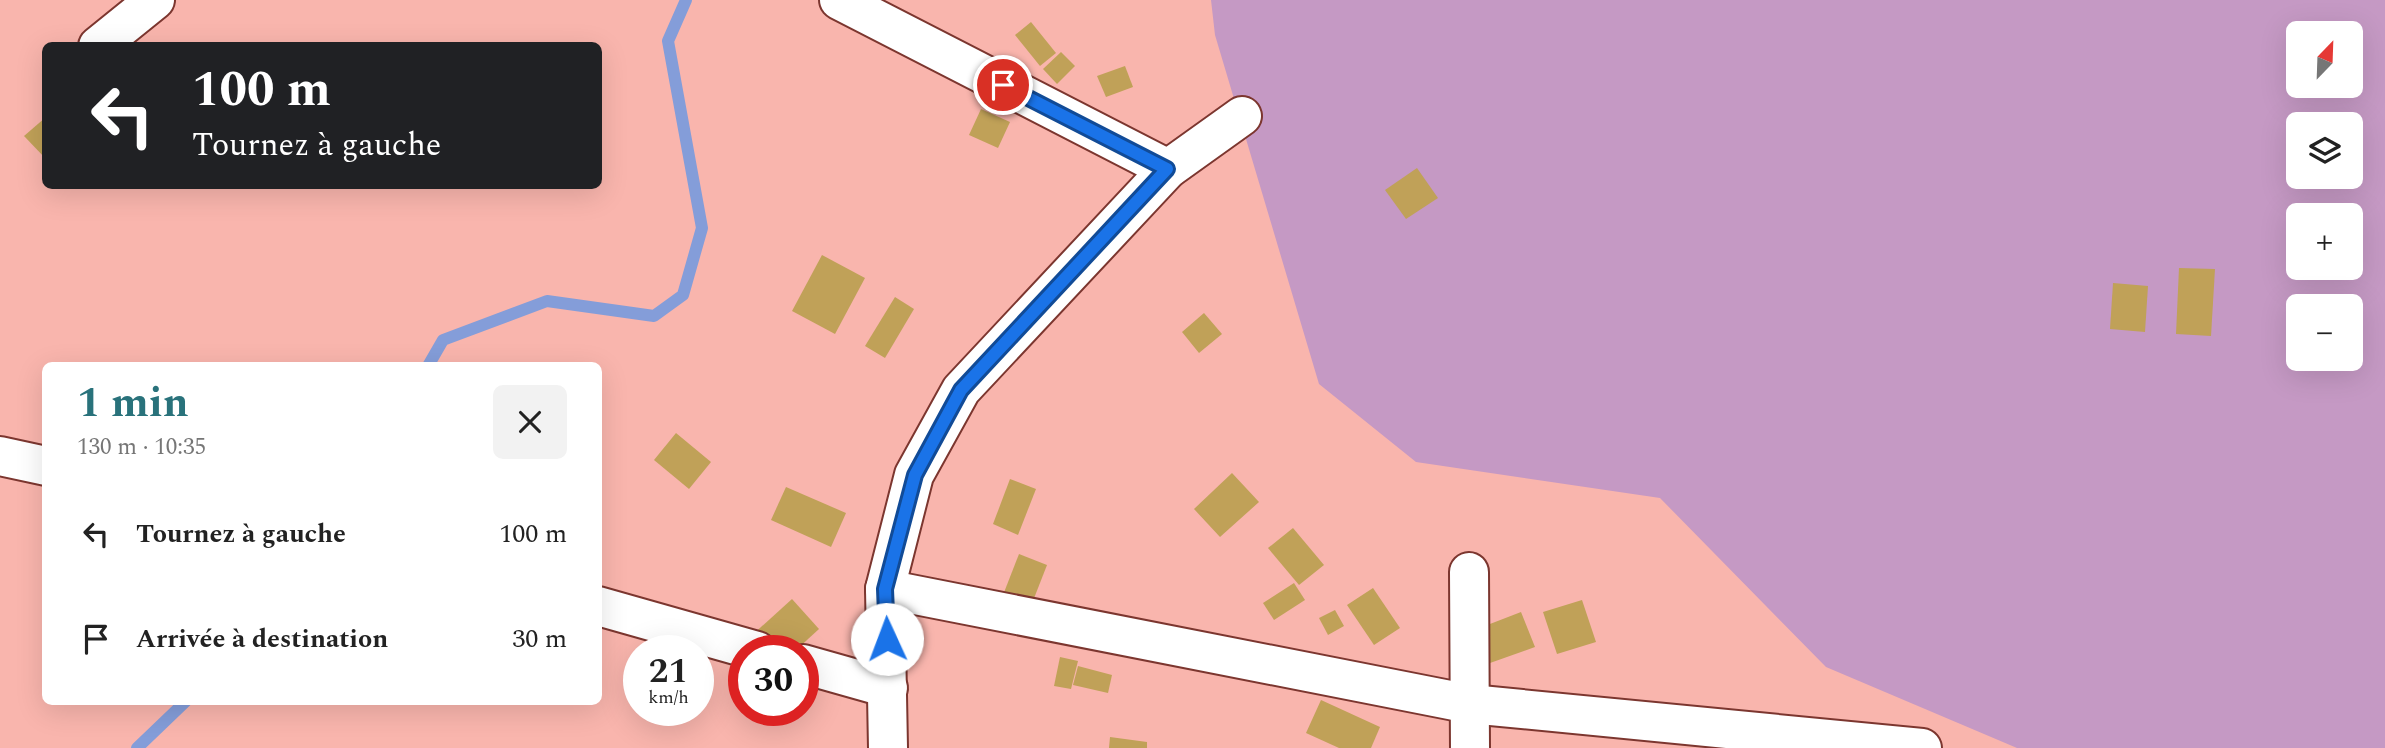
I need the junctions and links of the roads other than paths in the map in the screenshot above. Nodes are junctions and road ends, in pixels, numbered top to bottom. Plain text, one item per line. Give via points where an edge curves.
1 (155, 0) edge
2 (839, 0) edge
3 (103, 42) edge
4 (1242, 116) dead end
5 (1167, 169) junction
6 (0, 456) edge
7 (42, 465) edge
8 (1469, 572) dead end
9 (885, 589) junction
10 (602, 607) edge
11 (728, 643) edge
12 (819, 669) edge
13 (888, 688) junction
14 (1470, 704) junction
15 (888, 748) edge
16 (1470, 748) edge
17 (1922, 748) edge

1 - 3 street
2 - 5 street
4 - 5 street
5 - 9 street via 961,390 915,475
6 - 7 street
8 - 14 street
9 - 13 street
9 - 14 street
10 - 11 street
12 - 13 street
13 - 15 street
14 - 16 street
14 - 17 street

